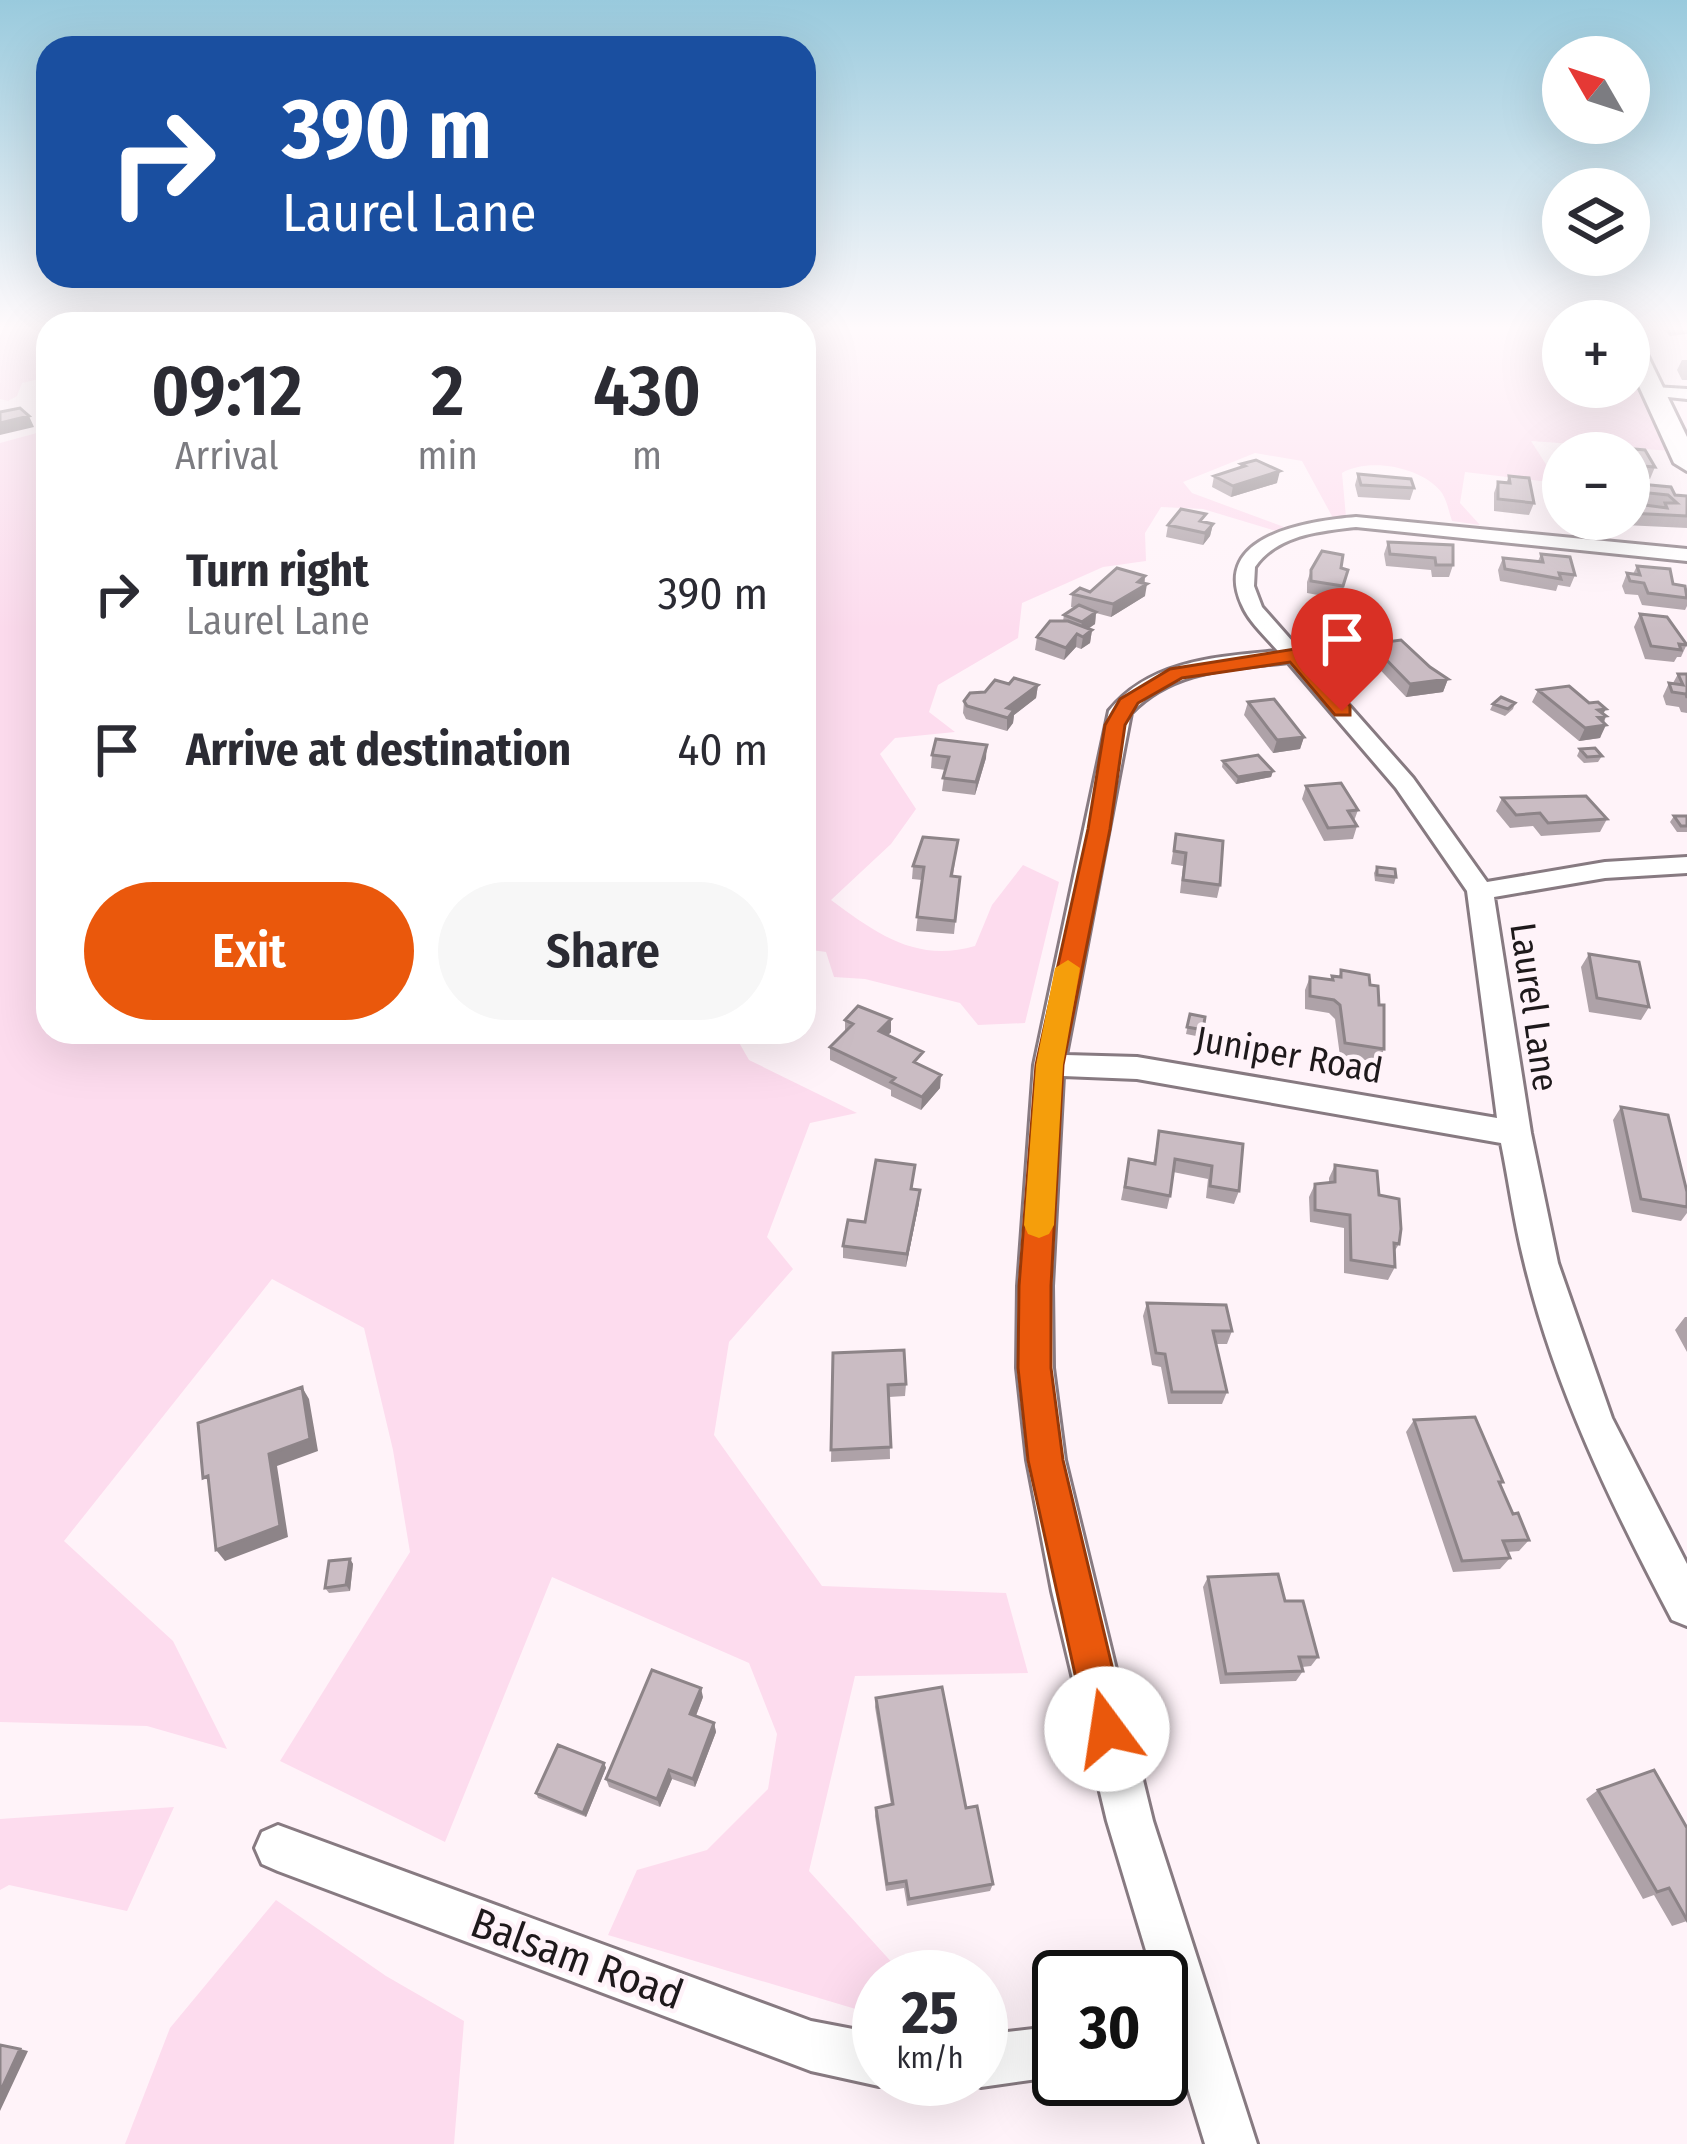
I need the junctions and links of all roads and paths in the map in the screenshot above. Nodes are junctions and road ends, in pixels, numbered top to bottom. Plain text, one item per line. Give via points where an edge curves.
1 (1672, 430) edge
2 (1687, 463) edge
3 (1687, 555) edge
4 (1295, 655) junction
5 (1687, 865) edge
6 (1480, 891) junction
7 (1049, 1065) junction
8 (1515, 1132) junction
9 (1687, 1605) edge
10 (278, 1848) dead end
11 (1158, 1950) edge
12 (852, 2054) edge
13 (1188, 2057) edge
14 (1232, 2144) edge

1 - 2 street
3 - 4 street, Laurel Lane via 1383,523 1289,533 1257,551 1242,580 1252,609
4 - 6 street, Laurel Lane via 1405,783
4 - 7 street via 1177,673 1120,711
5 - 6 street
6 - 8 street, Laurel Lane
7 - 8 street, Juniper Road via 1137,1068
7 - 11 street via 1035,1306 1046,1460
8 - 9 street, Laurel Lane via 1563,1338 1636,1512
10 - 12 street, Balsam Road
13 - 14 street

